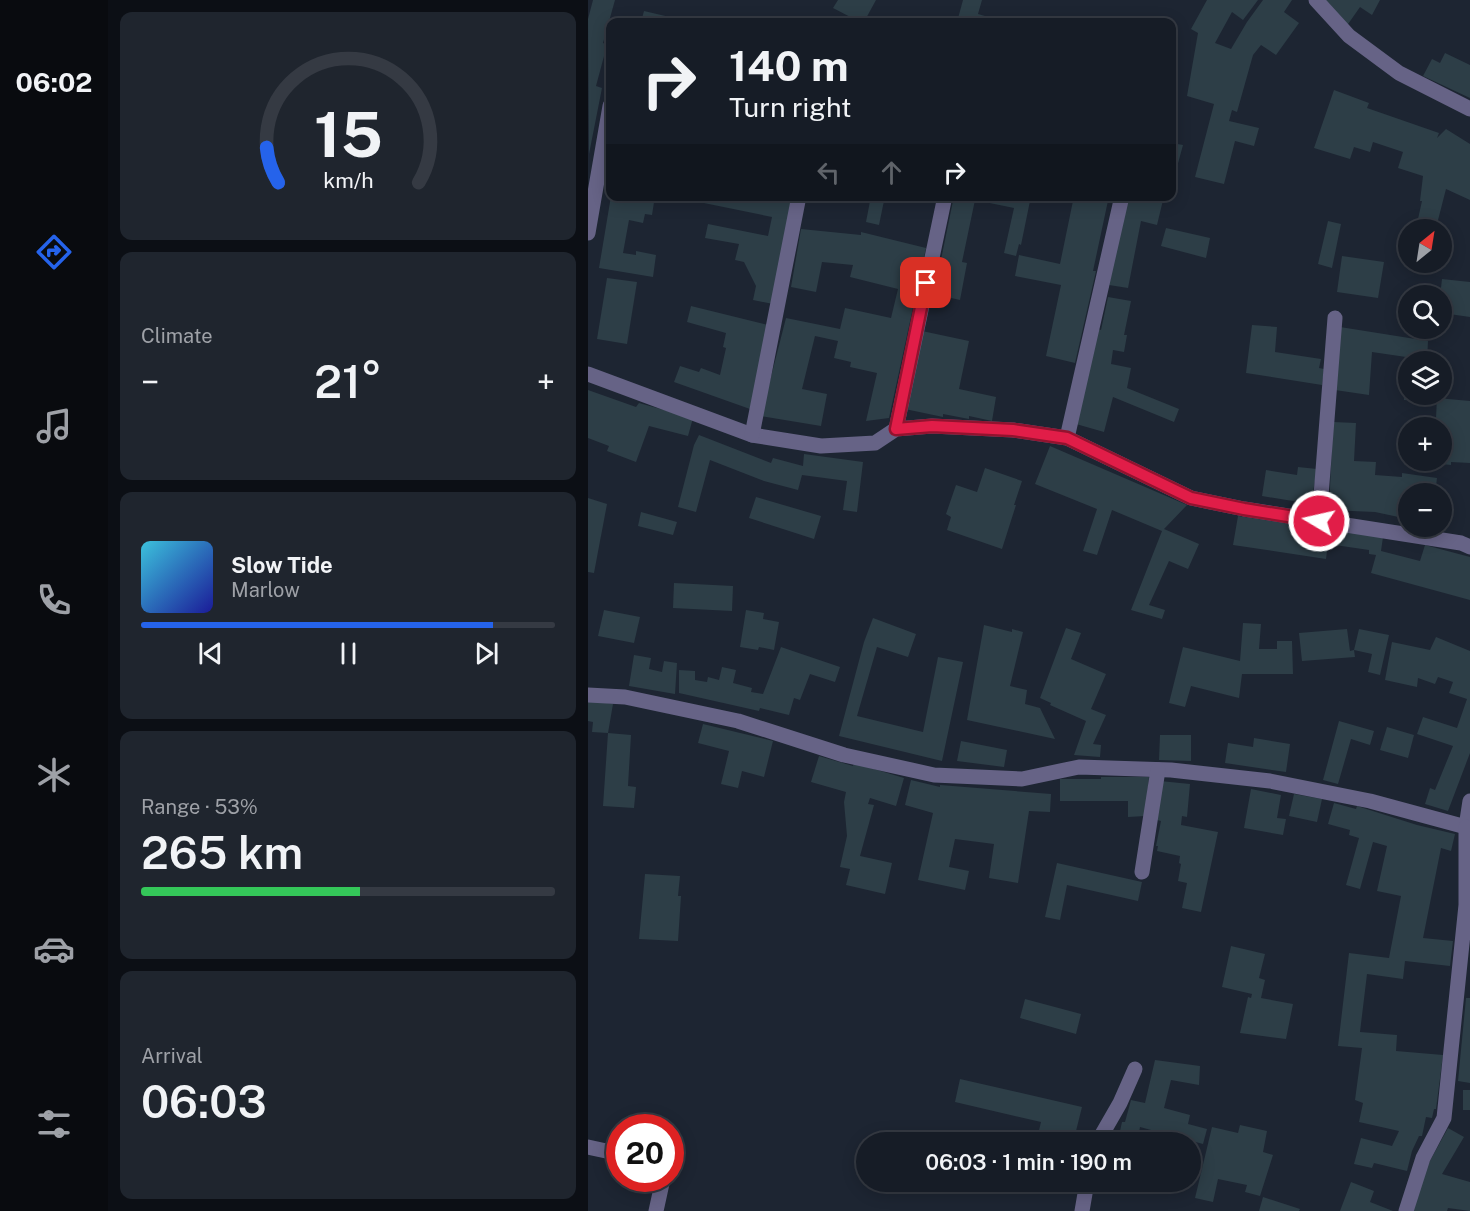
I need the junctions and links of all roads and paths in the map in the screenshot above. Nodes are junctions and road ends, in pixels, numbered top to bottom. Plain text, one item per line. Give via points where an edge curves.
1 (1316, 0) edge
2 (1470, 109) edge
3 (606, 129) edge
4 (798, 201) edge
5 (944, 201) edge
6 (1121, 201) edge
7 (588, 233) edge
8 (1335, 318) dead end
9 (588, 374) edge
10 (896, 429) junction
11 (752, 435) junction
12 (1067, 438) junction
13 (1319, 521) junction
14 (1470, 547) edge
15 (588, 694) edge
16 (1158, 770) junction
17 (1470, 801) edge
18 (1466, 827) junction
19 (1142, 872) dead end
20 (1135, 1069) dead end
21 (1103, 1132) edge
22 (588, 1147) edge
23 (606, 1151) edge
24 (660, 1192) edge
25 (1085, 1192) edge
26 (656, 1211) edge
27 (1082, 1211) edge
28 (1406, 1211) edge

1 - 2 street via 1349,36 1399,73
3 - 7 street
4 - 11 street
5 - 10 street
6 - 12 street
8 - 13 street
9 - 11 street
10 - 11 street via 875,443 820,446
10 - 12 street via 932,426 1013,430
12 - 13 street via 1191,498
13 - 14 street
15 - 16 street via 625,697 738,721 844,755 934,775 1022,779 1079,767
16 - 18 street via 1270,781 1370,801
16 - 19 street
17 - 18 street
18 - 28 street via 1466,905 1444,1118 1423,1158
20 - 21 street
22 - 23 street
24 - 26 street
25 - 27 street

